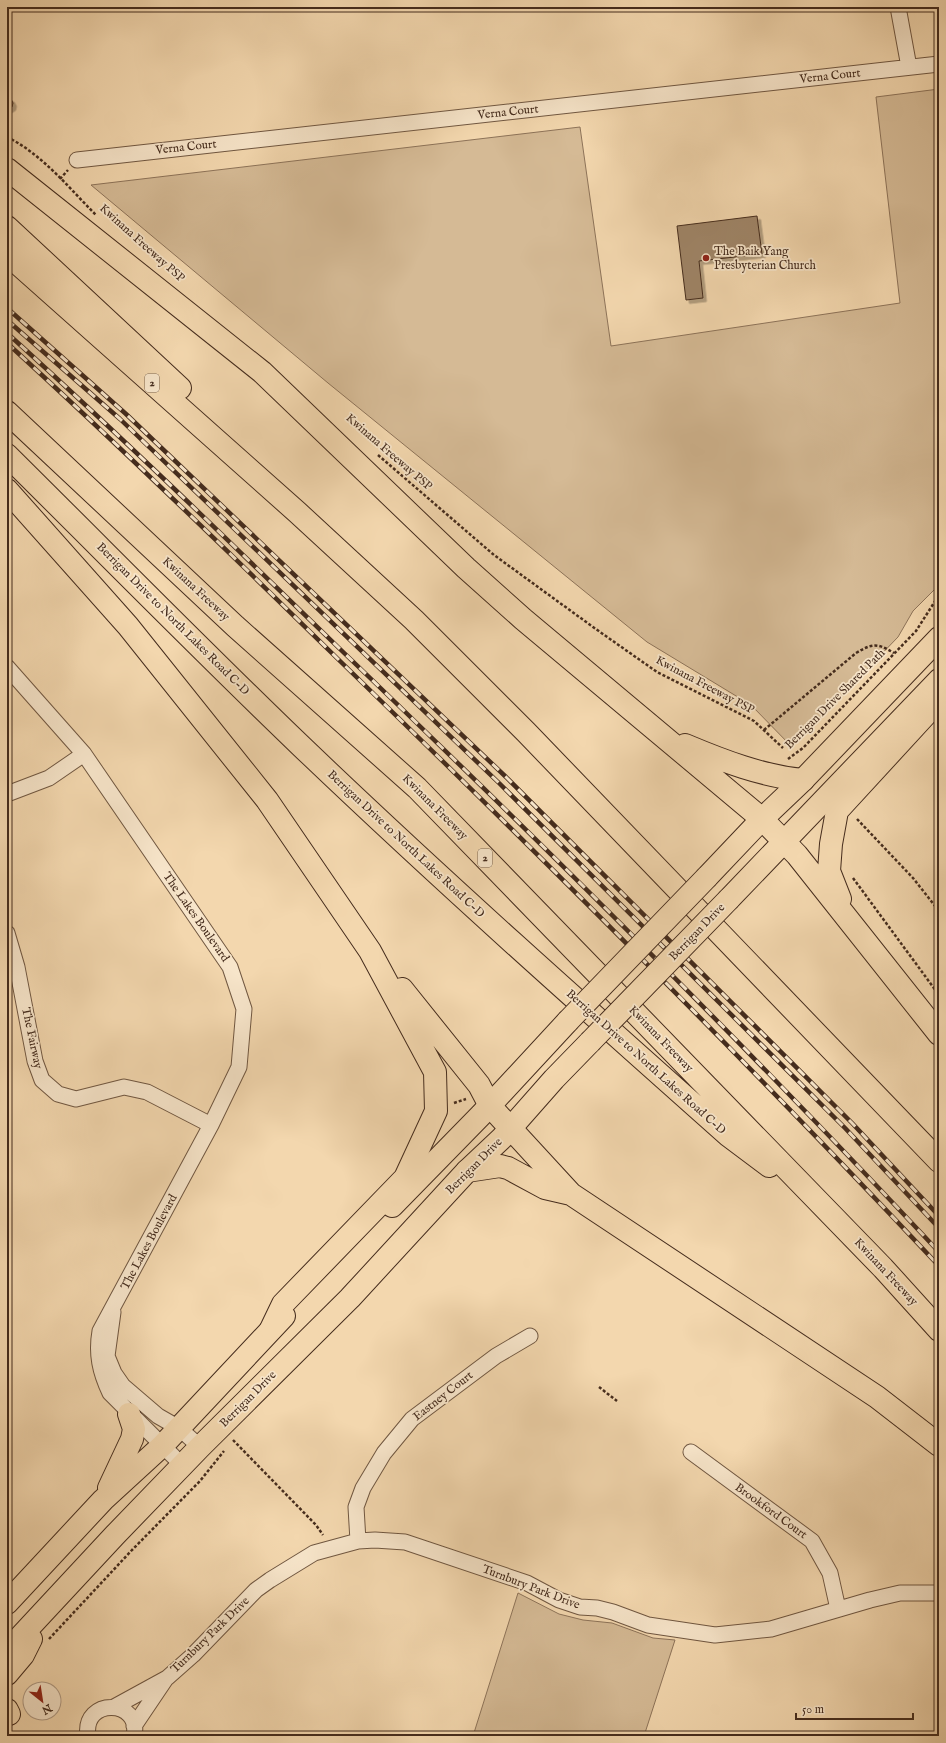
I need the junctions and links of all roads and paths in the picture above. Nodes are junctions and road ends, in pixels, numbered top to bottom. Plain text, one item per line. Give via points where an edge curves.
1 (898, 7) edge
2 (939, 64) edge
3 (909, 67) junction
4 (7, 137) edge
5 (77, 160) dead end
6 (7, 169) edge
7 (98, 216) dead end
8 (7, 227) edge
9 (7, 254) edge
10 (7, 412) edge
11 (376, 453) dead end
12 (7, 455) edge
13 (7, 490) edge
14 (297, 512) junction
15 (939, 596) edge
16 (939, 638) edge
17 (894, 653) junction
18 (7, 667) edge
19 (939, 680) edge
20 (939, 700) edge
21 (764, 730) junction
22 (664, 736) junction
23 (783, 748) dead end
24 (84, 754) junction
25 (770, 776) junction
26 (803, 780) junction
27 (7, 794) edge
28 (762, 819) junction
29 (857, 819) dead end
30 (783, 843) junction
31 (852, 876) dead end
32 (939, 911) edge
33 (849, 920) junction
34 (7, 933) edge
35 (370, 951) junction
36 (939, 995) edge
37 (939, 1034) edge
38 (490, 1106) junction
39 (211, 1125) junction
40 (510, 1128) junction
41 (939, 1161) edge
42 (467, 1171) junction
43 (571, 1194) junction
44 (826, 1210) junction
45 (114, 1308) junction
46 (271, 1329) junction
47 (939, 1330) edge
48 (530, 1336) dead end
49 (599, 1387) dead end
50 (617, 1401) dead end
51 (129, 1414) junction
52 (179, 1428) junction
53 (233, 1440) dead end
54 (163, 1445) junction
55 (939, 1445) edge
56 (200, 1447) junction
57 (691, 1452) dead end
58 (182, 1465) junction
59 (104, 1500) junction
60 (358, 1541) junction
61 (331, 1547) junction
62 (939, 1593) edge
63 (7, 1603) edge
64 (838, 1609) junction
65 (43, 1615) junction
66 (7, 1652) edge
67 (7, 1674) edge
68 (167, 1678) junction
69 (114, 1707) junction
70 (135, 1733) edge
71 (88, 1736) edge

1 - 3 street
2 - 3 street, Verna Court
3 - 5 street, Verna Court
4 - 7 path, Kwinana Freeway PSP via 40,160
6 - 22 main road via 262,372 522,619
8 - 14 main road via 278,480
9 - 14 main road, 2
10 - 44 main road, Kwinana Freeway / 2 via 235,626 416,788
11 - 21 path, Kwinana Freeway PSP via 494,554 593,627 658,672 754,721
12 - 44 main road, Berrigan Drive to North Lakes Road C-D via 300,745 506,937 729,1136
13 - 35 main road via 128,626 267,800
14 - 41 main road, 2 via 414,620 526,732
15 - 17 path, Berrigan Drive Shared Path via 916,631
16 - 26 main road
17 - 21 path via 882,646 867,646
17 - 25 path, Berrigan Drive Shared Path via 803,748 786,761 776,764
18 - 24 street, The Lakes Boulevard
19 - 30 main road, Berrigan Drive
20 - 33 main road via 837,811 829,872
21 - 23 path, Kwinana Freeway PSP
22 - 25 main road via 708,755
22 - 28 main road
24 - 27 street via 49,778
24 - 39 street, The Lakes Boulevard via 230,967 244,1009 239,1067
25 - 26 main road
26 - 28 main road
28 - 30 main road
28 - 38 main road, bridge
29 - 32 path
30 - 33 main road via 797,855
30 - 40 main road, Berrigan Drive, bridge via 554,1079
31 - 36 path
33 - 37 main road
34 - 39 street, The Fairway via 17,967 35,1061 42,1080 58,1094 76,1099 124,1087 147,1092
35 - 38 main road via 474,1079
35 - 46 main road via 435,1072 436,1111 405,1178 283,1304
38 - 40 main road
38 - 46 main road
39 - 45 street, The Lakes Boulevard
40 - 42 main road, Berrigan Drive
40 - 43 main road
42 - 43 main road via 500,1166 545,1188
42 - 56 main road, Berrigan Drive via 350,1298
43 - 55 main road via 877,1397
44 - 47 main road, Kwinana Freeway / 2
45 - 51 street, The Lakes Boulevard via 100,1331 97,1347 103,1379 110,1393
45 - 52 street, The Lakes Boulevard via 107,1356 114,1373 123,1386 158,1416
46 - 52 main road
48 - 60 street, Eastney Court via 496,1356 412,1419 384,1453 363,1488 356,1507
49 - 50 path
51 - 54 street, The Lakes Boulevard
51 - 59 main road via 134,1429 132,1439
52 - 54 main road
52 - 56 street, The Lakes Boulevard
53 - 61 path via 316,1525
54 - 58 street, The Lakes Boulevard
54 - 59 main road
56 - 58 main road, Berrigan Drive
57 - 64 street, Brookford Court via 812,1541 830,1573
58 - 65 main road, Berrigan Drive
59 - 63 main road
60 - 61 street, Turnbury Park Drive
60 - 64 street, Turnbury Park Drive via 405,1542 527,1583 559,1600 580,1607 596,1608 627,1616 648,1625 679,1630 715,1635 747,1633 771,1629
61 - 68 street, Turnbury Park Drive via 298,1562 256,1590 194,1655
62 - 64 street, Turnbury Park Drive via 900,1594
65 - 66 main road, Berrigan Drive
65 - 67 main road via 22,1655
68 - 69 street, Turnbury Park Drive
68 - 70 street, Turnbury Park Drive
69 - 70 street via 130,1716
69 - 71 street, Turnbury Park Drive via 107,1707 94,1714 88,1727

